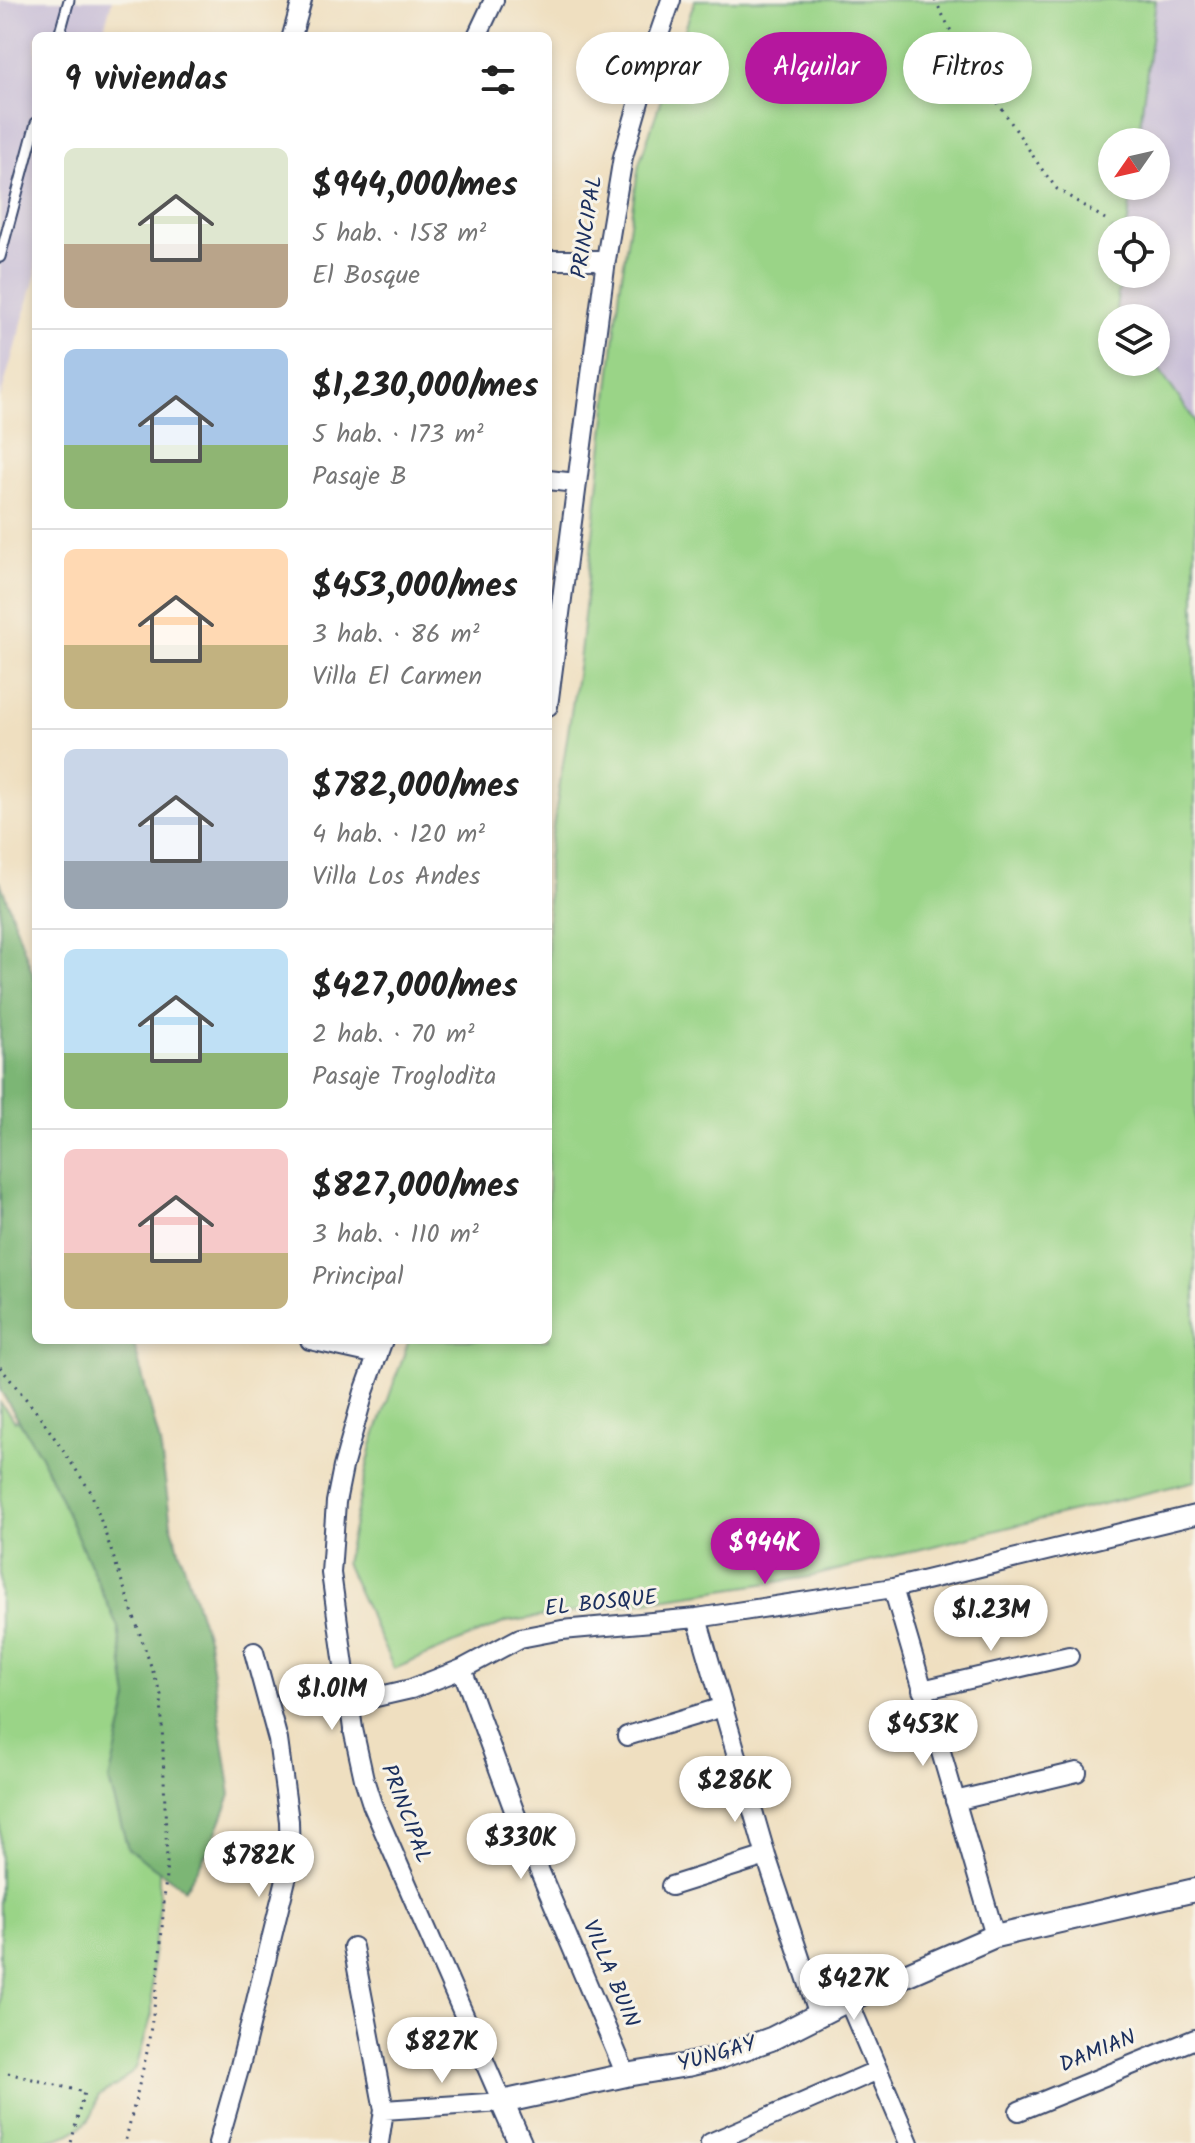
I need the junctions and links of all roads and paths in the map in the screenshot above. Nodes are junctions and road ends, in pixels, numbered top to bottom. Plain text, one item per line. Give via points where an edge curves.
1 (69, 0) edge
2 (302, 0) edge
3 (494, 0) edge
4 (671, 0) edge
5 (935, 0) edge
6 (60, 32) edge
7 (293, 32) edge
8 (479, 32) edge
9 (32, 138) edge
10 (1100, 216) edge
11 (0, 257) edge
12 (552, 260) edge
13 (606, 260) junction
14 (552, 480) edge
15 (577, 483) junction
16 (552, 675) edge
17 (345, 1344) edge
18 (380, 1348) edge
19 (0, 1367) edge
20 (1195, 1515) edge
21 (893, 1588) junction
22 (697, 1618) junction
23 (254, 1652) dead end
24 (1069, 1656) dead end
25 (462, 1669) junction
26 (922, 1690) junction
27 (350, 1703) junction
28 (723, 1707) junction
29 (627, 1736) dead end
30 (1077, 1772) dead end
31 (955, 1801) junction
32 (766, 1856) junction
33 (671, 1886) dead end
34 (1195, 1890) edge
35 (995, 1936) junction
36 (353, 1947) dead end
37 (848, 2000) junction
38 (819, 2015) junction
39 (1195, 2039) edge
40 (878, 2070) junction
41 (8, 2073) dead end
42 (626, 2075) junction
43 (502, 2102) junction
44 (384, 2110) junction
45 (1019, 2111) dead end
46 (71, 2142) edge
47 (125, 2143) edge
48 (218, 2143) edge
49 (379, 2143) edge
50 (520, 2143) edge
51 (710, 2143) edge
52 (909, 2143) edge

1 - 6 lane
2 - 7 street
3 - 8 street
4 - 13 street, PRINCIPAL via 623,157
5 - 10 path via 1057,189
9 - 11 lane
12 - 13 street
13 - 15 street, PRINCIPAL
14 - 15 street
15 - 16 street, PRINCIPAL
17 - 18 street
18 - 27 street, PRINCIPAL via 349,1441 332,1537 331,1573
19 - 47 path via 91,1492 161,1695 167,1862 159,1967 147,2052
20 - 21 street, EL BOSQUE
21 - 22 street, EL BOSQUE
21 - 26 street
22 - 25 street, EL BOSQUE via 520,1638
22 - 28 street
23 - 48 street via 278,1740 290,1863
24 - 26 street
25 - 27 street, EL BOSQUE via 411,1689
25 - 42 street, VILLA BUIN via 515,1813
26 - 31 street
27 - 43 street, PRINCIPAL via 372,1804
28 - 29 street
28 - 32 street
30 - 31 street
31 - 35 street
32 - 33 street
32 - 38 street
34 - 35 street, YUNGAY
35 - 37 street, YUNGAY
36 - 44 street
37 - 38 street, YUNGAY
37 - 40 street
38 - 42 street, YUNGAY via 717,2058
39 - 45 street, DAMIAN
40 - 51 street
40 - 52 street
41 - 46 path via 84,2092
42 - 43 street, YUNGAY
43 - 44 street
43 - 50 street
44 - 49 street

